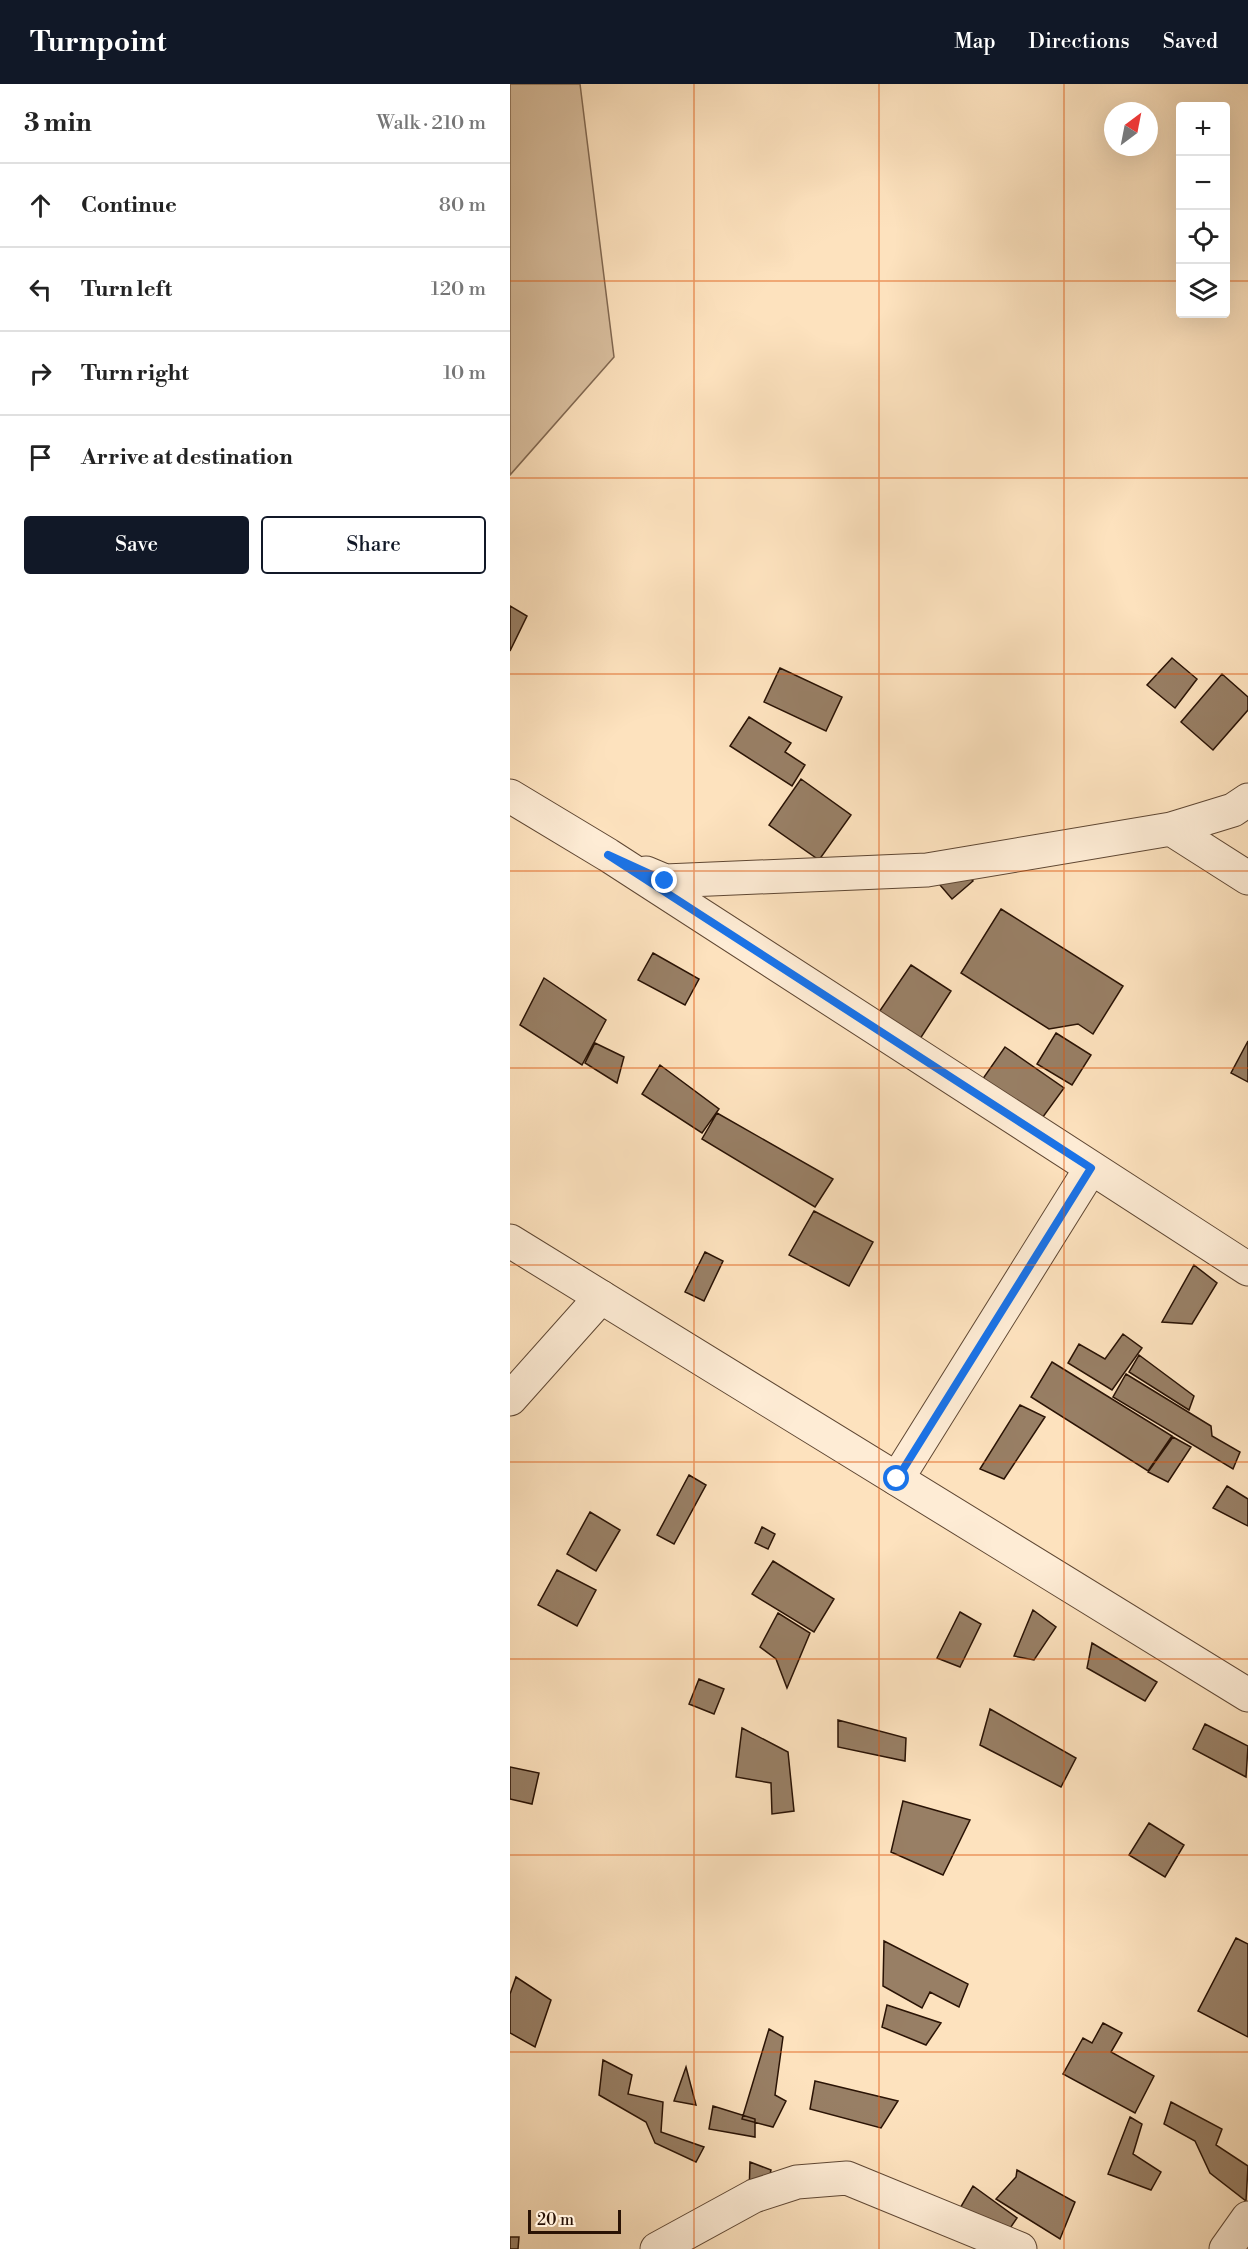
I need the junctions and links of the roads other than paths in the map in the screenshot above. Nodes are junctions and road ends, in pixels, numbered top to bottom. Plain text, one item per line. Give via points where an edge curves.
1 (510, 796) edge
2 (1248, 800) edge
3 (1171, 829) junction
4 (608, 855) junction
5 (1248, 878) edge
6 (1091, 1168) junction
7 (510, 1241) edge
8 (1244, 1257) edge
9 (601, 1297) junction
10 (510, 1399) edge
11 (897, 1479) junction
12 (1248, 1695) edge
13 (1248, 2218) edge
14 (657, 2249) edge
15 (1020, 2249) edge
16 (1226, 2249) edge

1 - 4 street
2 - 3 street via 1233,810
3 - 4 street via 927,870 665,881
3 - 5 street
4 - 6 street
6 - 8 street
6 - 11 street
7 - 9 street
9 - 10 street
9 - 11 street
11 - 12 street
13 - 16 street
14 - 15 street via 754,2196 797,2182 847,2178

